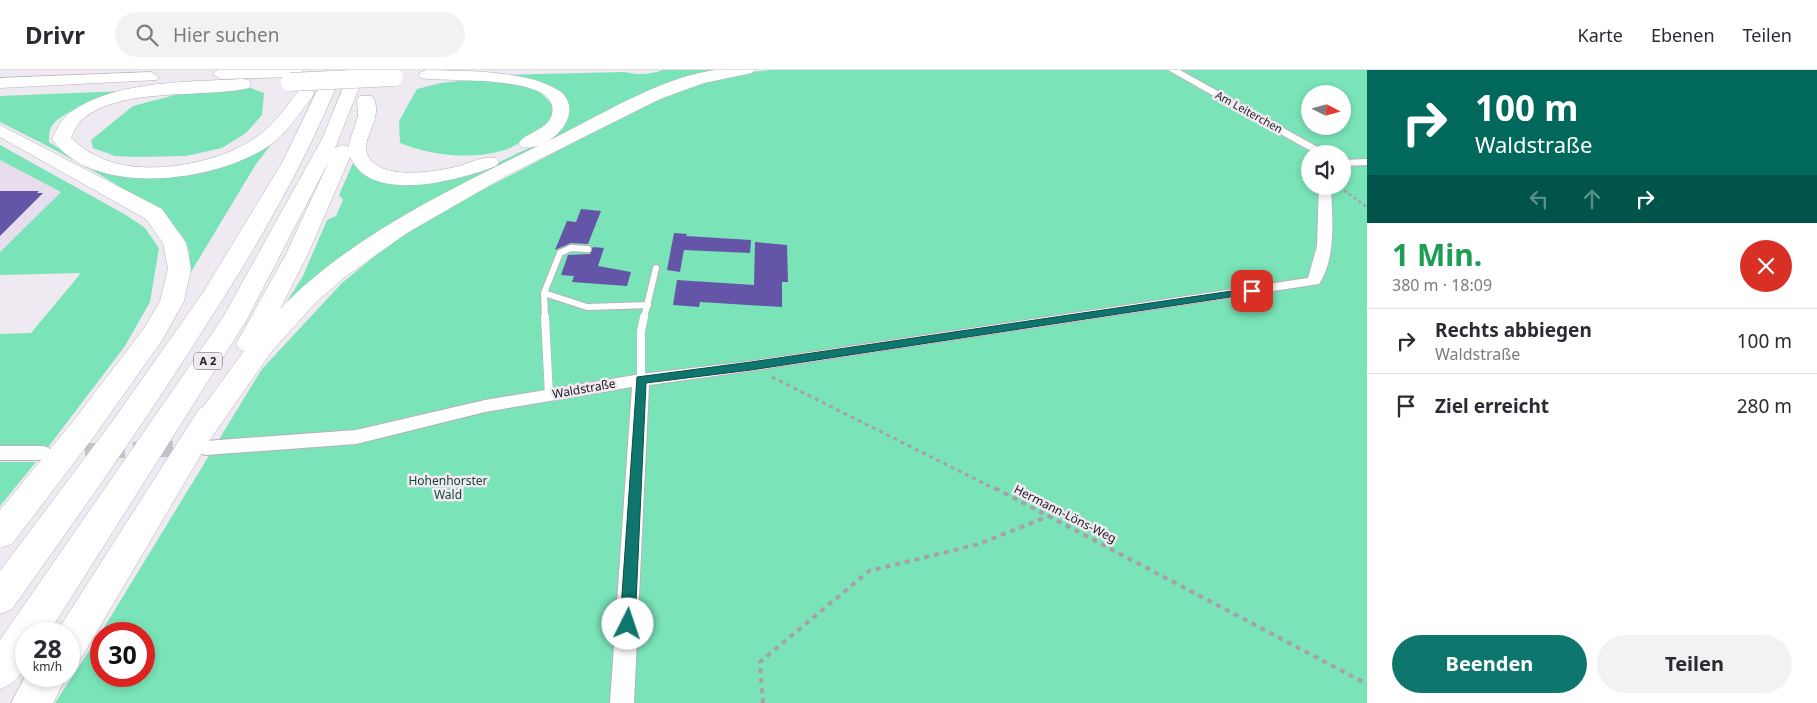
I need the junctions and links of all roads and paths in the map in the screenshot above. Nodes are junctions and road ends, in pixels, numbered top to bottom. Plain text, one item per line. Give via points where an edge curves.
1 (47, 70) edge
2 (74, 70) edge
3 (315, 70) edge
4 (337, 70) edge
5 (358, 70) edge
6 (378, 70) edge
7 (539, 70) edge
8 (746, 70) edge
9 (1173, 70) edge
10 (0, 72) edge
11 (427, 75) junction
12 (297, 82) junction
13 (0, 83) edge
14 (243, 84) junction
15 (0, 92) edge
16 (366, 100) junction
17 (0, 130) edge
18 (1309, 145) edge
19 (1367, 162) edge
20 (1351, 163) edge
21 (1325, 195) edge
22 (1350, 195) edge
23 (1367, 207) edge
24 (588, 248) dead end
25 (656, 268) dead end
26 (544, 293) junction
27 (214, 296) junction
28 (648, 305) junction
29 (751, 366) junction
30 (641, 380) junction
31 (549, 395) junction
32 (203, 440) junction
33 (43, 453) tunnel mouth
34 (0, 454) edge
35 (1050, 516) junction
36 (0, 534) edge
37 (0, 598) edge
38 (34, 622) edge
39 (80, 628) edge
40 (15, 650) edge
41 (0, 671) edge
42 (1367, 684) edge
43 (41, 687) edge
44 (30, 703) edge
45 (622, 703) edge
46 (763, 703) edge

1 - 2 highway
1 - 10 highway
3 - 12 highway
4 - 12 highway
4 - 27 highway, A 2 via 269,204
5 - 38 highway, A 2 via 332,137 233,321
6 - 16 highway
7 - 11 highway
8 - 32 highway via 708,76 660,92 400,226 305,298 275,330
9 - 18 street, Am Leiterchen
11 - 12 highway, bridge
11 - 16 highway via 504,77 530,82 556,94 561,113 555,125 542,136 475,168 430,179 406,179 369,167 359,156 358,144 368,114
12 - 13 highway
12 - 14 highway
12 - 14 highway via 272,134 257,146 190,168 147,173 120,170 103,166 68,148 61,139 63,128 75,117 117,97 158,89
12 - 27 highway via 251,207 210,275
14 - 15 highway
16 - 32 highway via 297,254
17 - 36 highway via 154,214 169,230 178,251 179,279 167,310 114,390
19 - 20 street
21 - 29 street, Waldstraße via 1326,234 1320,268 1314,281
22 - 23 path
24 - 26 lane via 571,248 560,253
25 - 28 lane
26 - 28 lane via 588,307
26 - 31 lane
27 - 37 highway, A 2
28 - 30 lane via 641,331
29 - 30 street, Waldstraße
29 - 35 path, Hermann-Löns-Weg
30 - 31 street, Waldstraße
30 - 45 street
31 - 32 street, Waldstraße via 485,406 356,437
32 - 39 highway
33 - 34 street
35 - 42 path, Hermann-Löns-Weg
35 - 46 path via 979,544 869,571 760,662
40 - 41 highway, A 2
43 - 44 highway

